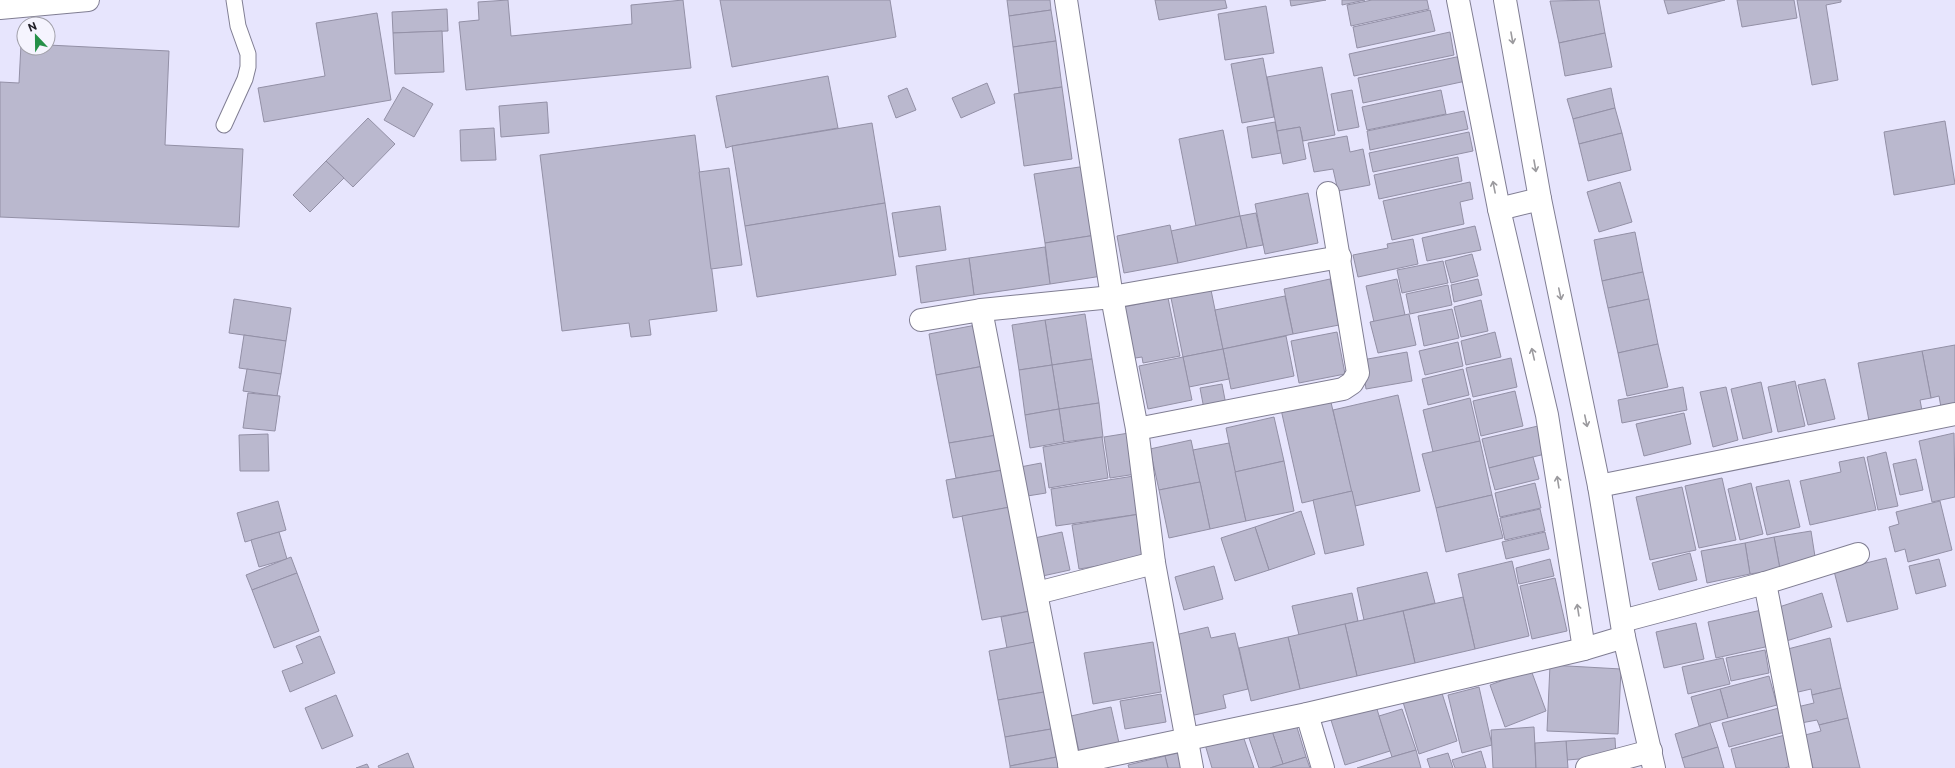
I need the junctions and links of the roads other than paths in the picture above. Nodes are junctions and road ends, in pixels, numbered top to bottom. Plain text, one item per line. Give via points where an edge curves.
1 (88, 0) edge
2 (234, 0) edge
3 (1066, 0) edge
4 (1458, 0) edge
5 (1505, 0) edge
6 (0, 8) edge
7 (224, 124) dead end
8 (1328, 193) dead end
9 (1540, 199) junction
10 (1499, 209) junction
11 (1340, 257) junction
12 (1112, 297) junction
13 (980, 310) junction
14 (921, 320) dead end
15 (1955, 414) edge
16 (1137, 429) junction
17 (1599, 486) junction
18 (1858, 554) dead end
19 (1154, 563) junction
20 (1765, 583) junction
21 (1037, 593) junction
22 (1623, 629) junction
23 (1584, 649) junction
24 (1307, 714) junction
25 (1187, 739) junction
26 (1653, 760) edge
27 (1070, 766) edge
28 (1192, 768) edge
29 (1323, 768) edge
30 (1587, 768) edge
31 (1800, 768) edge

1 - 6 street
2 - 7 lane via 238,26 248,54 248,67
3 - 12 street
10 -> 4 street
5 -> 9 street
8 - 11 street
9 - 10 street
9 -> 17 street
23 -> 10 street via 1547,415
11 - 12 street
11 - 16 street via 1358,373 1352,383 1343,389
12 - 13 street
12 - 16 street
13 - 14 street
13 - 21 street
15 - 17 street
16 - 19 street
17 - 22 street
18 - 20 street
19 - 21 street
19 - 25 street
20 - 22 street
20 - 31 street
21 - 27 street
22 - 23 street
22 - 26 street
23 - 24 street
24 - 25 street
24 - 29 street
25 - 27 street
25 - 28 street
26 - 30 street

